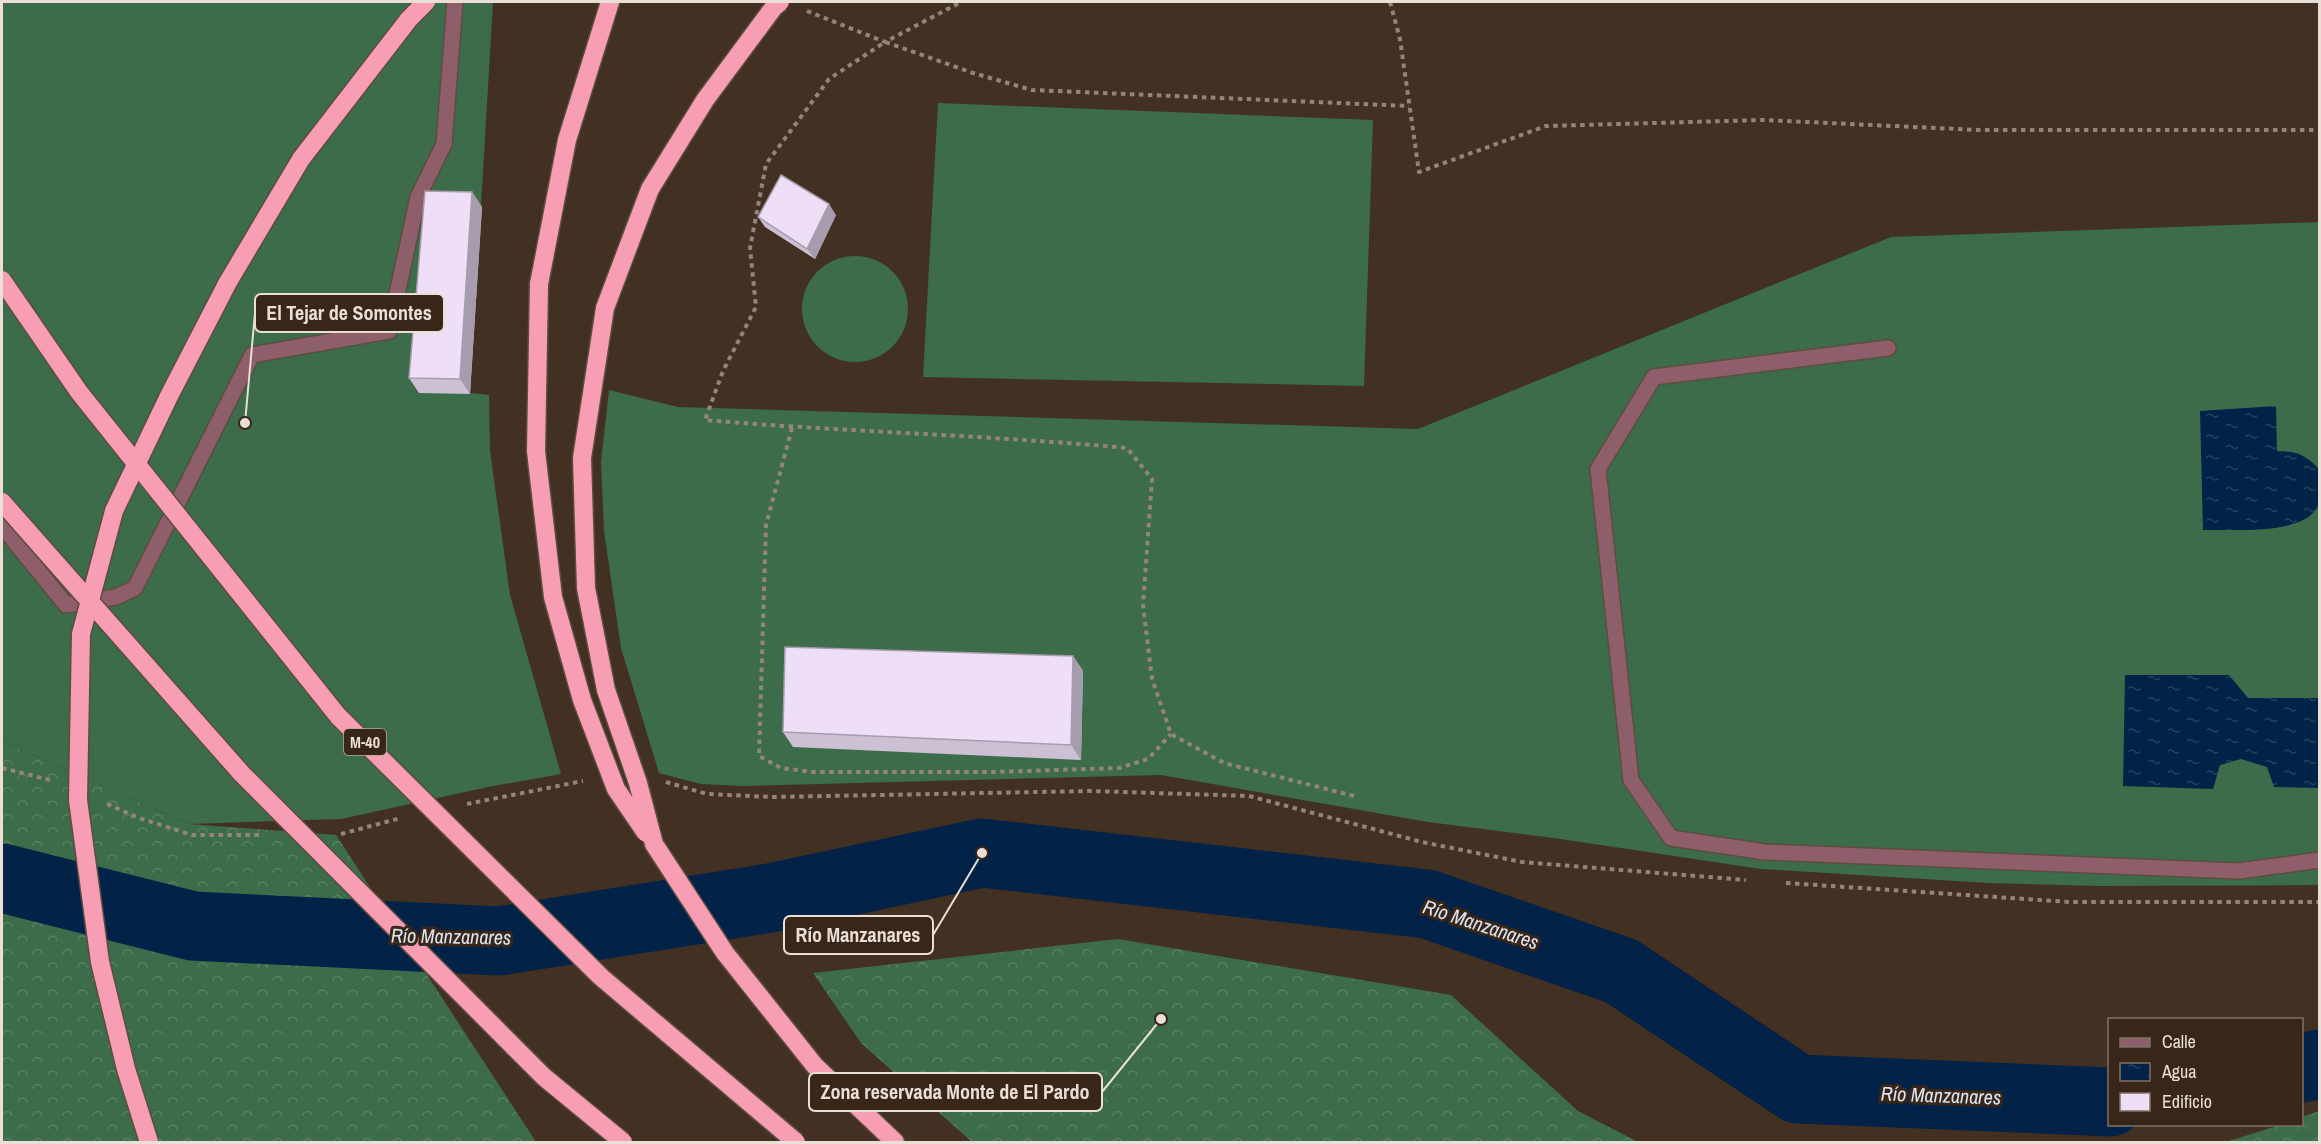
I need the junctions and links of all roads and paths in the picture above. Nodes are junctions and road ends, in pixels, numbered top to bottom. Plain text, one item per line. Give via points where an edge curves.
1 (426, 2) edge
2 (454, 2) edge
3 (609, 2) edge
4 (780, 2) edge
5 (961, 2) edge
6 (1390, 2) edge
7 (802, 10) dead end
8 (885, 42) junction
9 (1409, 106) junction
10 (2319, 130) edge
11 (2, 280) edge
12 (1888, 348) dead end
13 (792, 428) junction
14 (2, 502) edge
15 (2, 526) edge
16 (1170, 734) junction
17 (2, 768) edge
18 (585, 781) dead end
19 (661, 781) dead end
20 (57, 783) dead end
21 (1354, 796) dead end
22 (98, 800) dead end
23 (463, 805) dead end
24 (407, 817) dead end
25 (264, 835) dead end
26 (336, 835) dead end
27 (654, 844) junction
28 (2319, 860) edge
29 (1758, 881) dead end
30 (1781, 883) dead end
31 (2319, 902) edge
32 (149, 1143) edge
33 (623, 1143) edge
34 (796, 1143) edge
35 (895, 1143) edge

1 - 32 highway, bridge via 301,159 228,282 114,511 81,634 78,800 100,962
2 - 15 lane via 444,144 418,197 389,330 252,355 135,588 116,597 66,605
3 - 27 highway, bridge via 567,141 539,284 536,450 554,597 582,700 616,789
4 - 27 highway, bridge via 705,100 650,189 605,308 583,446 586,588 606,690
5 - 8 path
6 - 9 path via 1400,39
7 - 8 path
8 - 9 path via 1032,90
8 - 13 path via 829,79 766,164 750,248 756,307 723,371 705,420
9 - 10 path via 1419,172 1546,126 1764,120 1979,130
11 - 34 highway, M-40, bridge via 79,392 338,716 601,977
12 - 28 lane via 1654,378 1598,469 1631,780 1671,838 1765,852 2239,871
13 - 16 path via 1127,448 1152,479 1143,605 1152,679
13 - 16 path via 766,525 759,756 782,768 813,772 1119,768 1148,759
14 - 33 highway, bridge via 242,774 544,1077
16 - 21 path via 1224,763
17 - 20 path
18 - 23 path
19 - 29 path via 707,794 772,797 1092,791 1249,796 1422,842 1522,862
22 - 25 path via 192,835
24 - 26 path
27 - 35 highway via 725,953 815,1066
30 - 31 path via 2070,902

